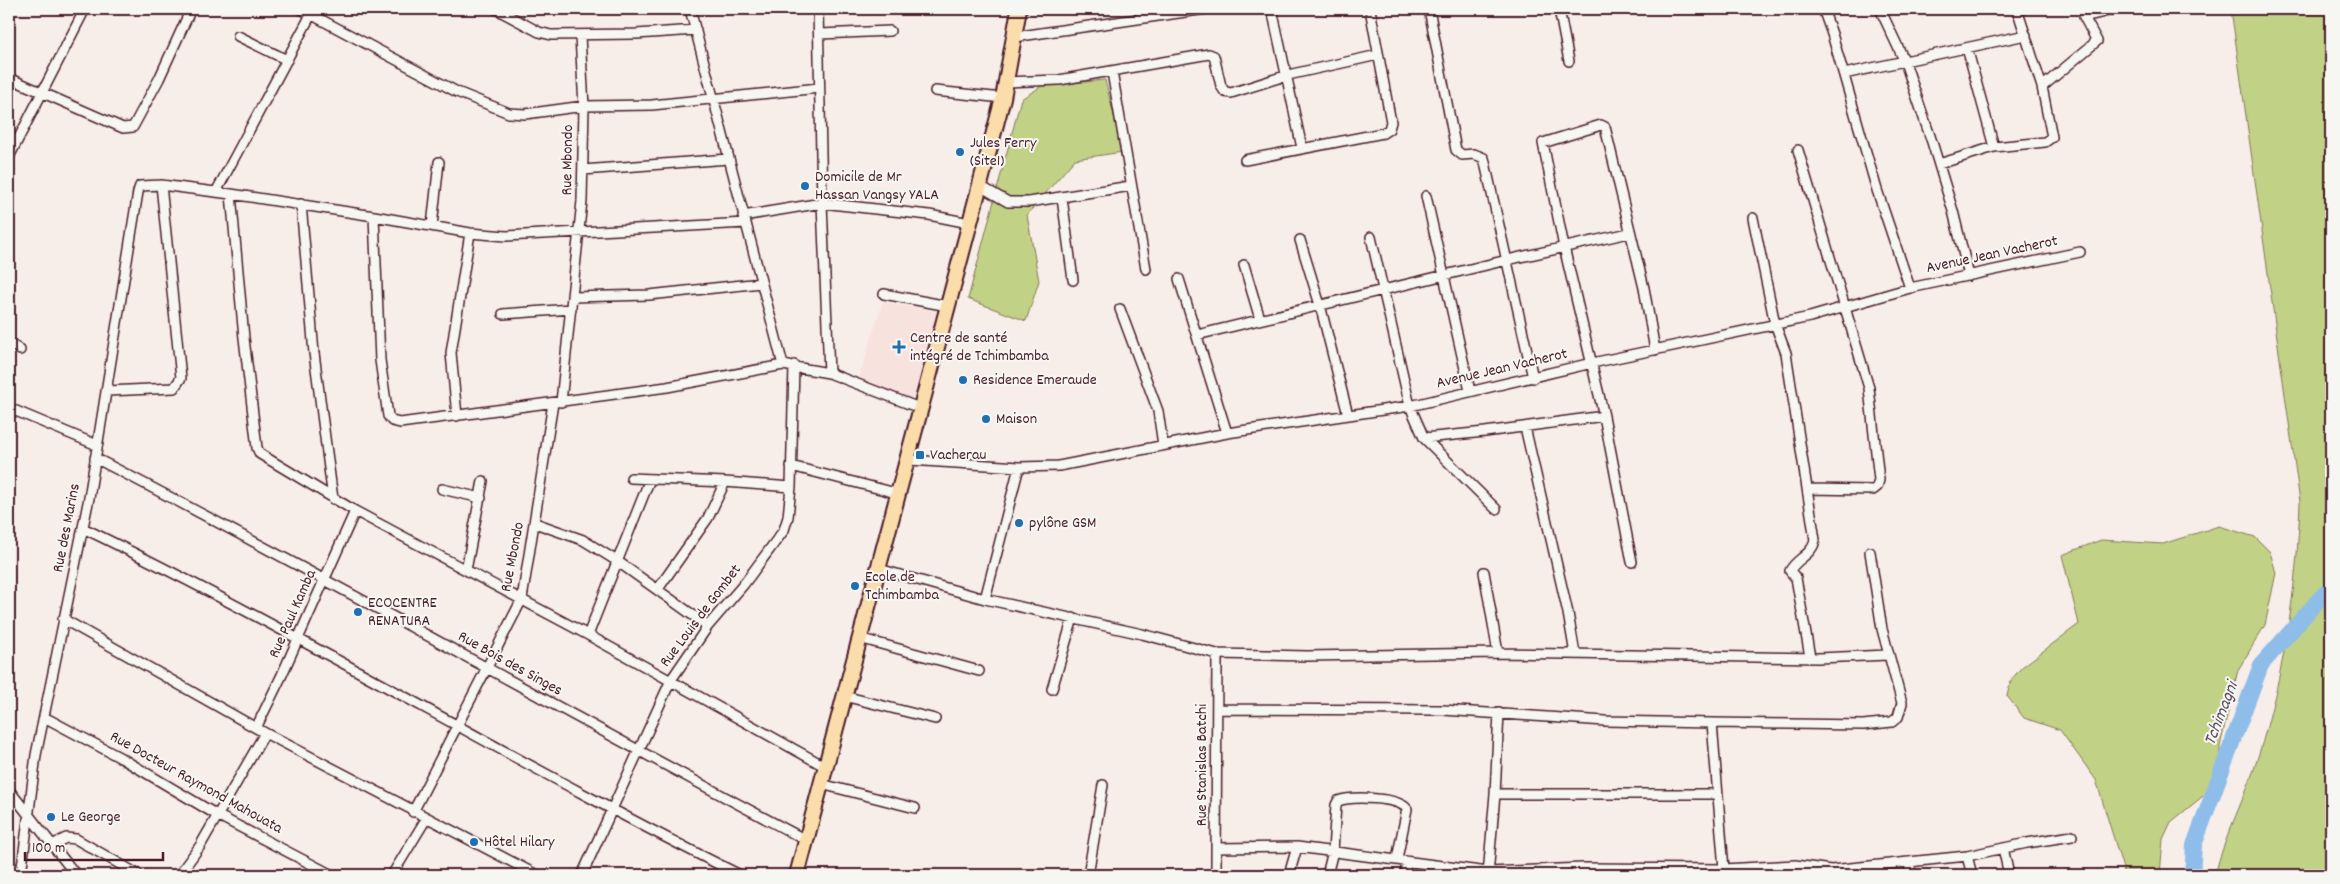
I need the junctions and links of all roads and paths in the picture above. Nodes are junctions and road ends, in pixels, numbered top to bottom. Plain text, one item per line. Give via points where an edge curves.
1 (85, 9) edge
2 (191, 9) edge
3 (300, 9) edge
4 (496, 9) edge
5 (690, 9) edge
6 (818, 9) edge
7 (1019, 9) edge
8 (1206, 9) edge
9 (1272, 9) edge
10 (1370, 9) edge
11 (1429, 9) edge
12 (1559, 9) edge
13 (1823, 9) edge
14 (1880, 9) edge
15 (2017, 9) edge
16 (2116, 9) edge
17 (313, 12) edge
18 (696, 30) junction
19 (890, 31) dead end
20 (820, 34) junction
21 (2026, 35) junction
22 (238, 36) dead end
23 (580, 36) junction
24 (1014, 37) junction
25 (1967, 48) junction
26 (1378, 55) junction
27 (287, 60) junction
28 (1569, 61) dead end
29 (1905, 62) junction
30 (1112, 72) junction
31 (1844, 74) junction
32 (1288, 75) junction
33 (9, 78) edge
34 (1006, 82) junction
35 (2042, 87) junction
36 (820, 88) junction
37 (936, 91) dead end
38 (42, 93) junction
39 (713, 97) junction
40 (1003, 98) junction
41 (584, 106) junction
42 (1994, 147) junction
43 (1302, 148) junction
44 (1798, 150) dead end
45 (9, 157) edge
46 (728, 158) junction
47 (1245, 160) dead end
48 (439, 162) dead end
49 (1939, 164) junction
50 (583, 170) junction
51 (161, 185) junction
52 (980, 186) junction
53 (1132, 186) junction
54 (216, 192) junction
55 (231, 194) junction
56 (1426, 196) dead end
57 (1062, 198) junction
58 (822, 202) junction
59 (301, 204) junction
60 (374, 216) junction
61 (1753, 218) dead end
62 (744, 219) junction
63 (969, 222) junction
64 (432, 226) junction
65 (470, 233) junction
66 (1629, 233) junction
67 (580, 234) junction
68 (1371, 237) dead end
69 (1300, 240) dead end
70 (1564, 247) junction
71 (2080, 252) dead end
72 (1507, 260) junction
73 (1244, 265) dead end
74 (1146, 269) dead end
75 (1445, 275) junction
76 (1969, 276) junction
77 (1179, 279) dead end
78 (1073, 280) dead end
79 (761, 282) junction
80 (1910, 288) junction
81 (1385, 291) junction
82 (884, 294) dead end
83 (572, 297) junction
84 (1320, 305) junction
85 (948, 306) junction
86 (1845, 306) junction
87 (571, 309) junction
88 (1120, 309) dead end
89 (503, 314) dead end
90 (1260, 319) junction
91 (1776, 324) junction
92 (1197, 335) junction
93 (9, 343) edge
94 (20, 350) dead end
95 (1655, 350) junction
96 (1592, 363) junction
97 (783, 365) junction
98 (794, 365) junction
99 (830, 373) junction
100 (1533, 378) junction
101 (107, 390) junction
102 (1470, 391) junction
103 (557, 403) junction
104 (1410, 406) junction
105 (9, 408) edge
106 (922, 408) junction
107 (1348, 415) junction
108 (457, 416) junction
109 (1604, 416) junction
110 (1525, 427) junction
111 (1227, 433) junction
112 (1424, 438) junction
113 (97, 445) junction
114 (1163, 446) junction
115 (95, 458) junction
116 (909, 460) junction
117 (791, 466) junction
118 (1019, 467) junction
119 (631, 478) dead end
120 (650, 479) junction
121 (484, 482) dead end
122 (725, 482) junction
123 (791, 487) junction
124 (442, 488) dead end
125 (1808, 489) junction
126 (900, 494) junction
127 (481, 498) junction
128 (333, 499) junction
129 (1496, 509) dead end
130 (355, 511) junction
131 (536, 523) junction
132 (83, 528) junction
133 (1870, 552) dead end
134 (617, 561) junction
135 (1632, 562) dead end
136 (879, 569) junction
137 (466, 570) junction
138 (1484, 572) dead end
139 (324, 581) junction
140 (658, 589) junction
141 (522, 599) junction
142 (985, 599) junction
143 (1073, 618) junction
144 (63, 619) junction
145 (708, 626) junction
146 (588, 635) junction
147 (298, 638) junction
148 (859, 638) junction
149 (1498, 653) junction
150 (1216, 654) junction
151 (1575, 654) junction
152 (1888, 655) junction
153 (1810, 657) junction
154 (485, 668) junction
155 (979, 672) dead end
156 (671, 680) junction
157 (1052, 689) dead end
158 (844, 696) junction
159 (1217, 709) junction
160 (1499, 713) junction
161 (44, 717) junction
162 (935, 719) dead end
163 (1712, 723) junction
164 (456, 725) junction
165 (256, 728) junction
166 (265, 733) junction
167 (637, 752) junction
168 (826, 767) junction
169 (821, 784) junction
170 (1102, 785) dead end
171 (9, 790) edge
172 (1495, 794) junction
173 (1717, 794) junction
174 (915, 808) dead end
175 (612, 810) junction
176 (413, 812) junction
177 (28, 815) junction
178 (217, 815) junction
179 (426, 819) junction
180 (2072, 836) dead end
181 (806, 840) junction
182 (52, 845) junction
183 (1297, 847) junction
184 (1216, 848) junction
185 (2003, 848) junction
186 (1333, 851) junction
187 (1967, 856) junction
188 (1402, 860) junction
189 (1909, 862) junction
190 (9, 863) edge
191 (1862, 865) junction
192 (1724, 869) junction
193 (1803, 871) edge
194 (1611, 872) edge
195 (1678, 872) edge
196 (1736, 872) edge
197 (1488, 873) edge
198 (1549, 873) edge
199 (19, 875) edge
200 (76, 875) edge
201 (139, 875) edge
202 (179, 875) edge
203 (332, 875) edge
204 (392, 875) edge
205 (537, 875) edge
206 (582, 875) edge
207 (740, 875) edge
208 (797, 875) edge
209 (1088, 875) edge
210 (1216, 875) edge
211 (1289, 875) edge
212 (1327, 875) edge
213 (1406, 875) edge
214 (1862, 875) edge
215 (1911, 875) edge
216 (1972, 875) edge
217 (2009, 875) edge

1 - 38 street
2 - 38 street via 133,127 123,128
3 - 17 street
4 - 23 street via 539,32
5 - 18 street
6 - 20 street
7 - 24 highway
8 - 24 street
9 - 32 street
10 - 26 street
11 - 72 street via 1456,150 1462,155 1474,154 1484,158
12 - 28 street
13 - 31 street
14 - 29 street
15 - 21 street
16 - 35 street via 2084,17 2097,41
17 - 27 street
17 - 41 street via 457,92 509,113
18 - 23 street
18 - 39 street
19 - 20 street
20 - 36 street
21 - 25 street
21 - 35 street
22 - 27 street
23 - 41 street, Rue Mbondo
24 - 34 highway
25 - 29 street
25 - 42 street
26 - 32 street
26 - 43 street via 1391,122 1389,129 1383,133
27 - 54 street
29 - 31 street
29 - 49 street
30 - 32 street via 1209,54 1214,56 1225,92 1231,93
30 - 34 street via 1049,81
30 - 53 street
31 - 80 street via 1877,190
32 - 43 street
33 - 38 street
34 - 40 highway
35 - 42 street via 2052,137 2046,142
36 - 39 street
36 - 58 street
37 - 40 street
38 - 45 street
39 - 41 street via 652,105
39 - 46 street
40 - 52 highway
41 - 50 street, Rue Mbondo
42 - 49 street
43 - 47 street
44 - 86 street
46 - 50 street
46 - 62 street
48 - 64 street
49 - 76 street
50 - 67 street, Rue Mbondo
51 - 54 street
51 - 101 street, Rue des Marins via 140,186 138,192
51 - 101 street via 181,378 174,388
52 - 57 street via 1008,202
52 - 63 highway
53 - 57 street
53 - 74 street
54 - 55 street
55 - 59 street
55 - 128 street via 257,448 264,458
56 - 75 street
57 - 78 street
58 - 62 street
58 - 63 street
58 - 99 street
59 - 60 street
59 - 128 street via 312,336
60 - 64 street
60 - 108 street via 380,360 388,416 400,423
61 - 91 street
62 - 67 street
62 - 79 street
63 - 85 highway
64 - 65 street
65 - 67 street via 515,236
65 - 108 street via 451,353
66 - 70 street
66 - 70 street via 1606,130 1601,125 1543,143
66 - 95 street
67 - 83 street, Rue Mbondo
68 - 81 street
69 - 84 street
70 - 72 street
70 - 96 street
71 - 76 street, Avenue Jean Vacherot
72 - 75 street
72 - 100 street
73 - 90 street
75 - 81 street
75 - 102 street
76 - 80 street, Avenue Jean Vacherot
77 - 92 street
79 - 83 street via 649,295
79 - 97 street
80 - 86 street, Avenue Jean Vacherot
81 - 84 street
81 - 104 street
82 - 85 street
83 - 87 street, Rue Mbondo
84 - 90 street
84 - 107 street
85 - 106 highway
86 - 91 street, Avenue Jean Vacherot
86 - 125 street via 1869,388 1879,480 1873,490
87 - 89 street
87 - 103 street, Rue Mbondo
88 - 114 street via 1158,411
90 - 92 street
91 - 95 street, Avenue Jean Vacherot
91 - 125 street via 1786,354
92 - 111 street
93 - 94 street
95 - 96 street, Avenue Jean Vacherot
96 - 100 street, Avenue Jean Vacherot
96 - 109 street
97 - 98 street
97 - 103 street
98 - 99 street
98 - 117 street, Rue Louis de Gombet
99 - 106 street
100 - 102 street, Avenue Jean Vacherot
101 - 113 street, Rue des Marins
102 - 104 street, Avenue Jean Vacherot
103 - 108 street
103 - 131 street, Rue Mbondo
104 - 107 street, Avenue Jean Vacherot
104 - 112 street
105 - 113 street
106 - 116 highway
107 - 111 street, Avenue Jean Vacherot
109 - 110 street
109 - 135 street
110 - 112 street
110 - 151 street
111 - 114 street, Avenue Jean Vacherot
112 - 129 street
113 - 115 street, Rue des Marins
114 - 118 street, Avenue Jean Vacherot via 1059,466
115 - 132 street, Rue des Marins
115 - 139 street, Rue Bois des Singes
116 - 118 street
116 - 126 highway
117 - 123 street, Rue Louis de Gombet
117 - 126 street
118 - 142 street
119 - 120 street
120 - 122 street
120 - 134 street
121 - 127 street
122 - 123 street
122 - 140 street via 708,518
123 - 145 street, Rue Louis de Gombet via 788,517 779,539
124 - 127 street
125 - 153 street via 1815,540 1809,553 1790,571 1796,578
126 - 136 highway
127 - 137 street
128 - 130 street
130 - 137 street
130 - 139 street, Rue Paul Kamba
131 - 134 street via 583,540
131 - 141 street, Rue Mbondo
132 - 144 street, Rue des Marins
132 - 147 street via 183,576
133 - 152 street via 1876,603
134 - 140 street
134 - 146 street
136 - 142 street
136 - 148 highway
137 - 141 street
138 - 149 street
139 - 147 street, Rue Paul Kamba
139 - 154 street, Rue Bois des Singes
140 - 145 street
141 - 146 street
141 - 154 street, Rue Mbondo
142 - 143 street
143 - 150 street
143 - 157 street
144 - 161 street, Rue des Marins
144 - 165 street
145 - 156 street, Rue Louis de Gombet
146 - 156 street
147 - 164 street
147 - 165 street, Rue Paul Kamba
148 - 155 street
148 - 158 highway
149 - 150 street
149 - 151 street
150 - 159 street, Rue Stanislas Batchi
151 - 153 street
152 - 153 street
152 - 163 street via 1902,703 1898,717 1892,722 1863,725
154 - 164 street, Rue Mbondo
154 - 167 street, Rue Bois des Singes
156 - 167 street, Rue Louis de Gombet
156 - 168 street
158 - 162 street
158 - 168 highway
159 - 160 street
159 - 184 street, Rue Stanislas Batchi
160 - 163 street via 1605,721
160 - 172 street
161 - 177 street, Rue des Marins
161 - 178 street, Rue Docteur Raymond Mahouata
163 - 173 street
164 - 175 street
164 - 176 street, Rue Mbondo
165 - 166 street
166 - 176 street
166 - 178 street
167 - 175 street, Rue Louis de Gombet
167 - 181 street, Rue Bois des Singes
168 - 169 highway
169 - 174 street
169 - 181 highway
170 - 209 street
171 - 177 street
172 - 173 street
172 - 197 street
173 - 192 street
175 - 206 street, Rue Louis de Gombet
175 - 207 street
176 - 179 street
177 - 182 street
177 - 199 street, Rue des Marins
178 - 202 street
178 - 203 street, Rue Docteur Raymond Mahouata
179 - 204 street
179 - 205 street
180 - 185 street
181 - 208 highway
182 - 200 street
182 - 201 street via 66,838 76,839
183 - 184 street
183 - 186 street
183 - 211 street
184 - 210 street, Rue Stanislas Batchi
185 - 187 street
185 - 217 street
186 - 188 street
186 - 188 street via 1338,801 1371,799 1399,802 1407,809
186 - 212 street
187 - 189 street
187 - 216 street
188 - 197 street
188 - 213 street
189 - 191 street
189 - 215 street
190 - 199 street
191 - 193 street
191 - 214 street
192 - 195 street
192 - 196 street
193 - 196 street
194 - 195 street
194 - 198 street
197 - 198 street

